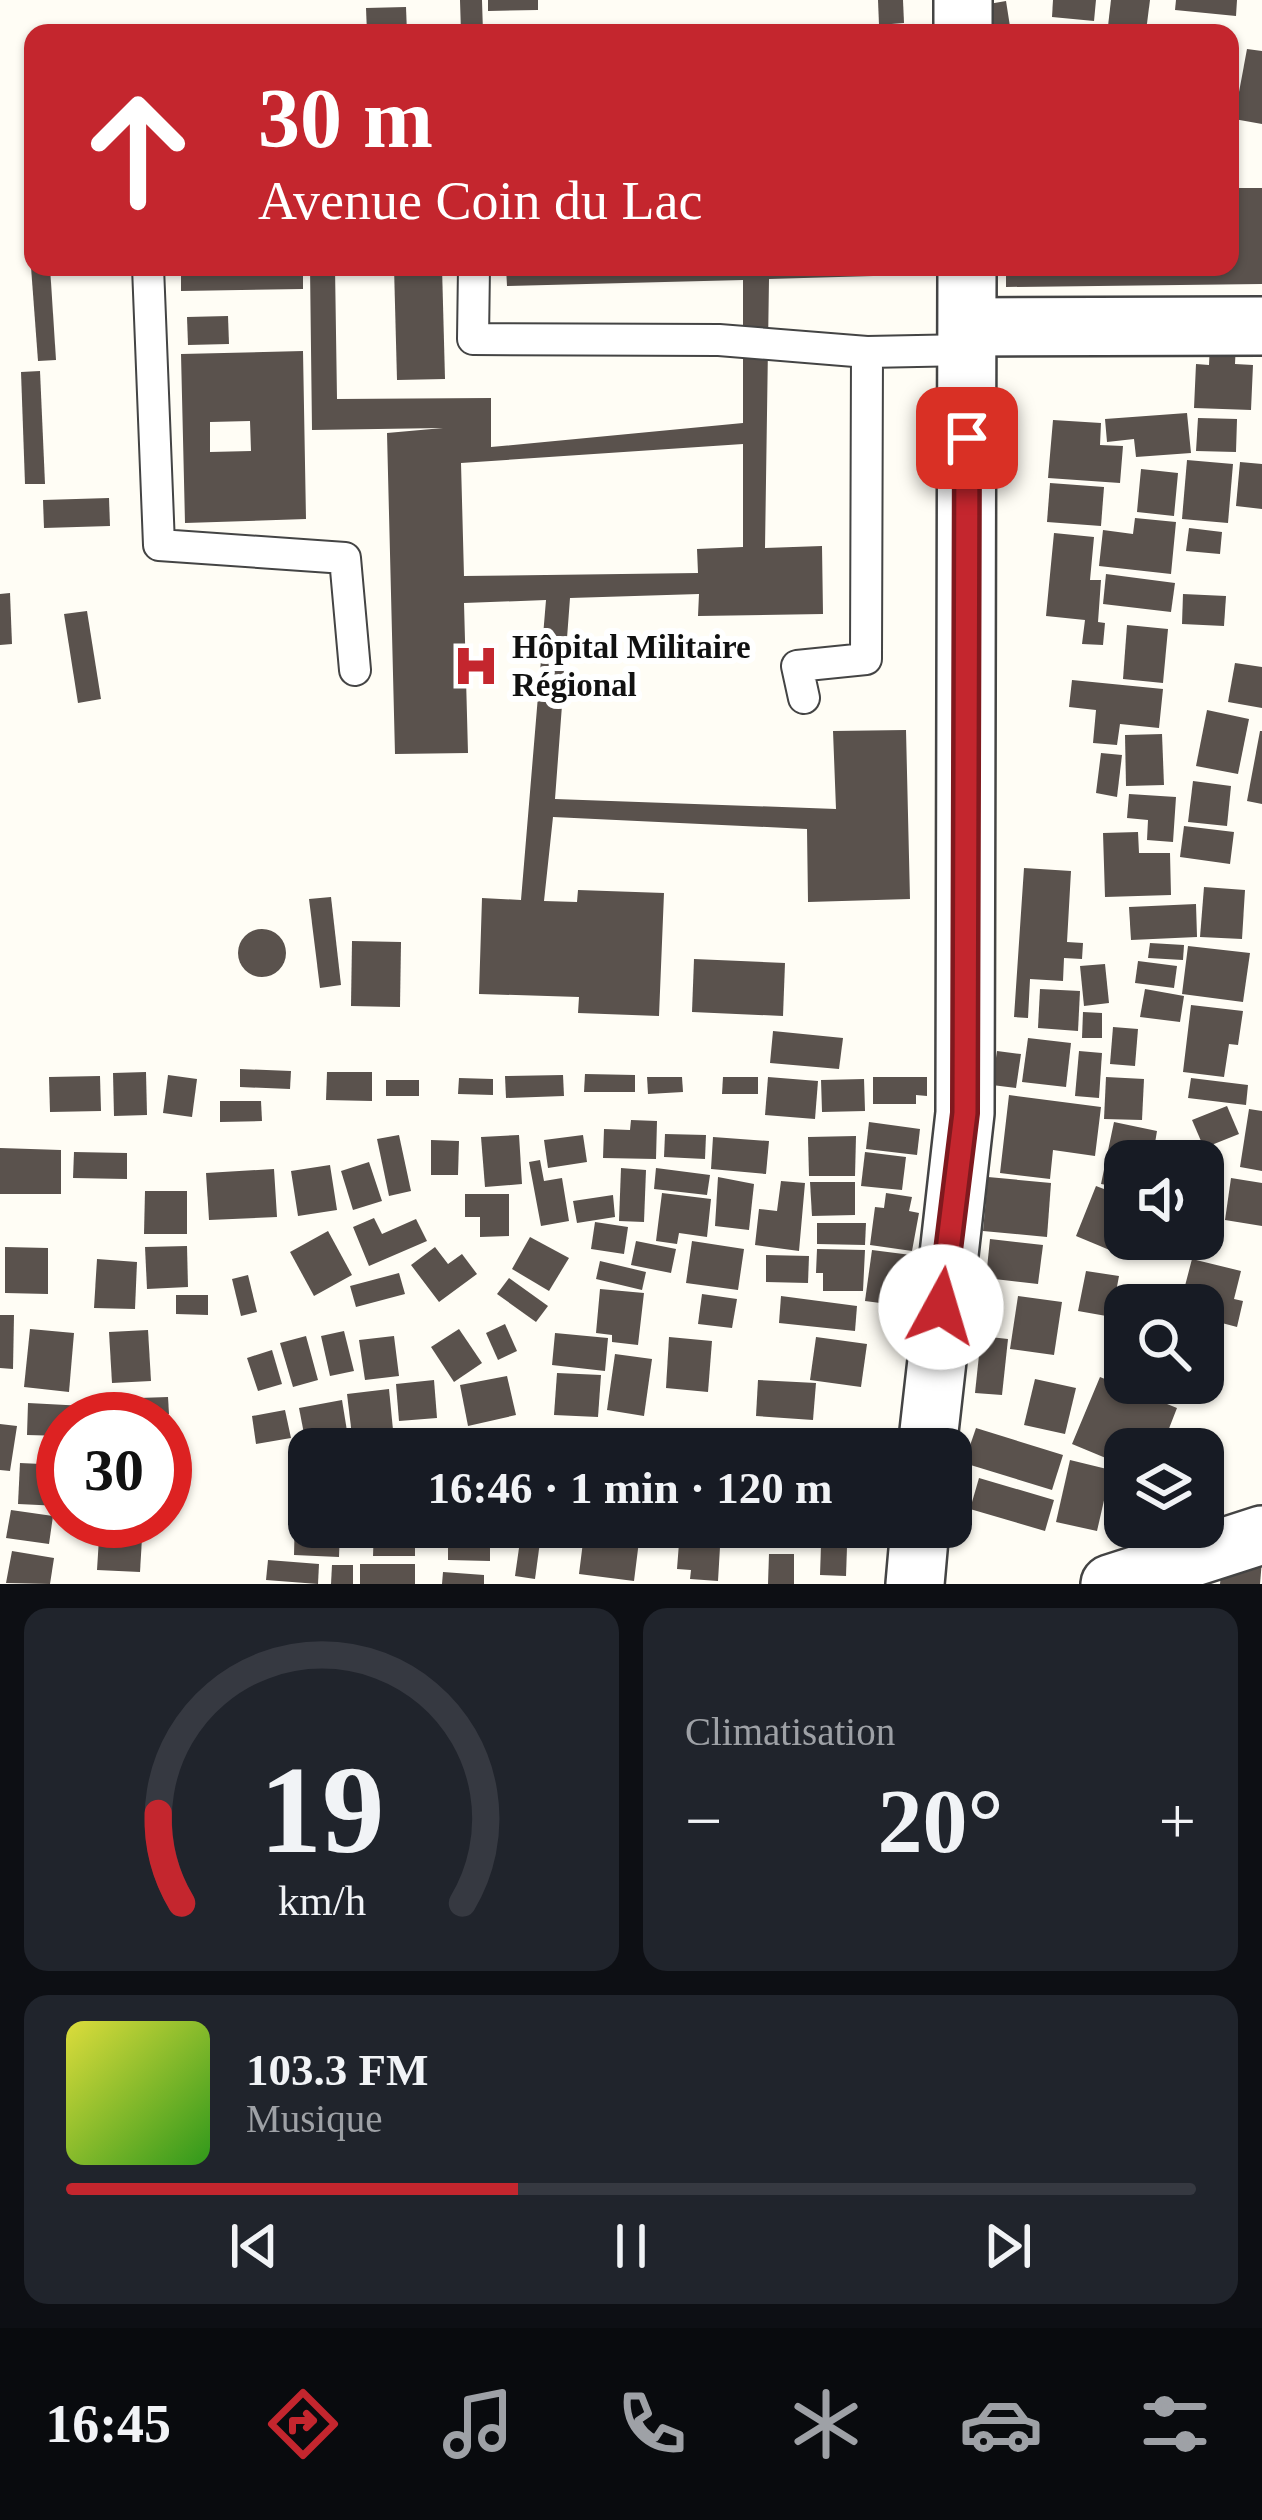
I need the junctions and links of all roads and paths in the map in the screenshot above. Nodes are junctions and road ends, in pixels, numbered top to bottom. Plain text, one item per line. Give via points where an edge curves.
1 (148, 276) edge
2 (475, 276) edge
3 (967, 276) edge
4 (1262, 326) edge
5 (968, 339) junction
6 (867, 352) junction
7 (355, 670) dead end
8 (804, 698) dead end
9 (929, 1428) edge
10 (1262, 1535) edge
11 (918, 1548) edge
12 (914, 1584) edge
13 (1110, 1584) edge

1 - 7 lane via 159,545 345,558
2 - 6 lane via 473,339 719,340
3 - 5 street
4 - 5 street
5 - 6 lane
5 - 9 street via 965,1113
6 - 8 lane via 866,659 797,666
10 - 13 street
11 - 12 street

